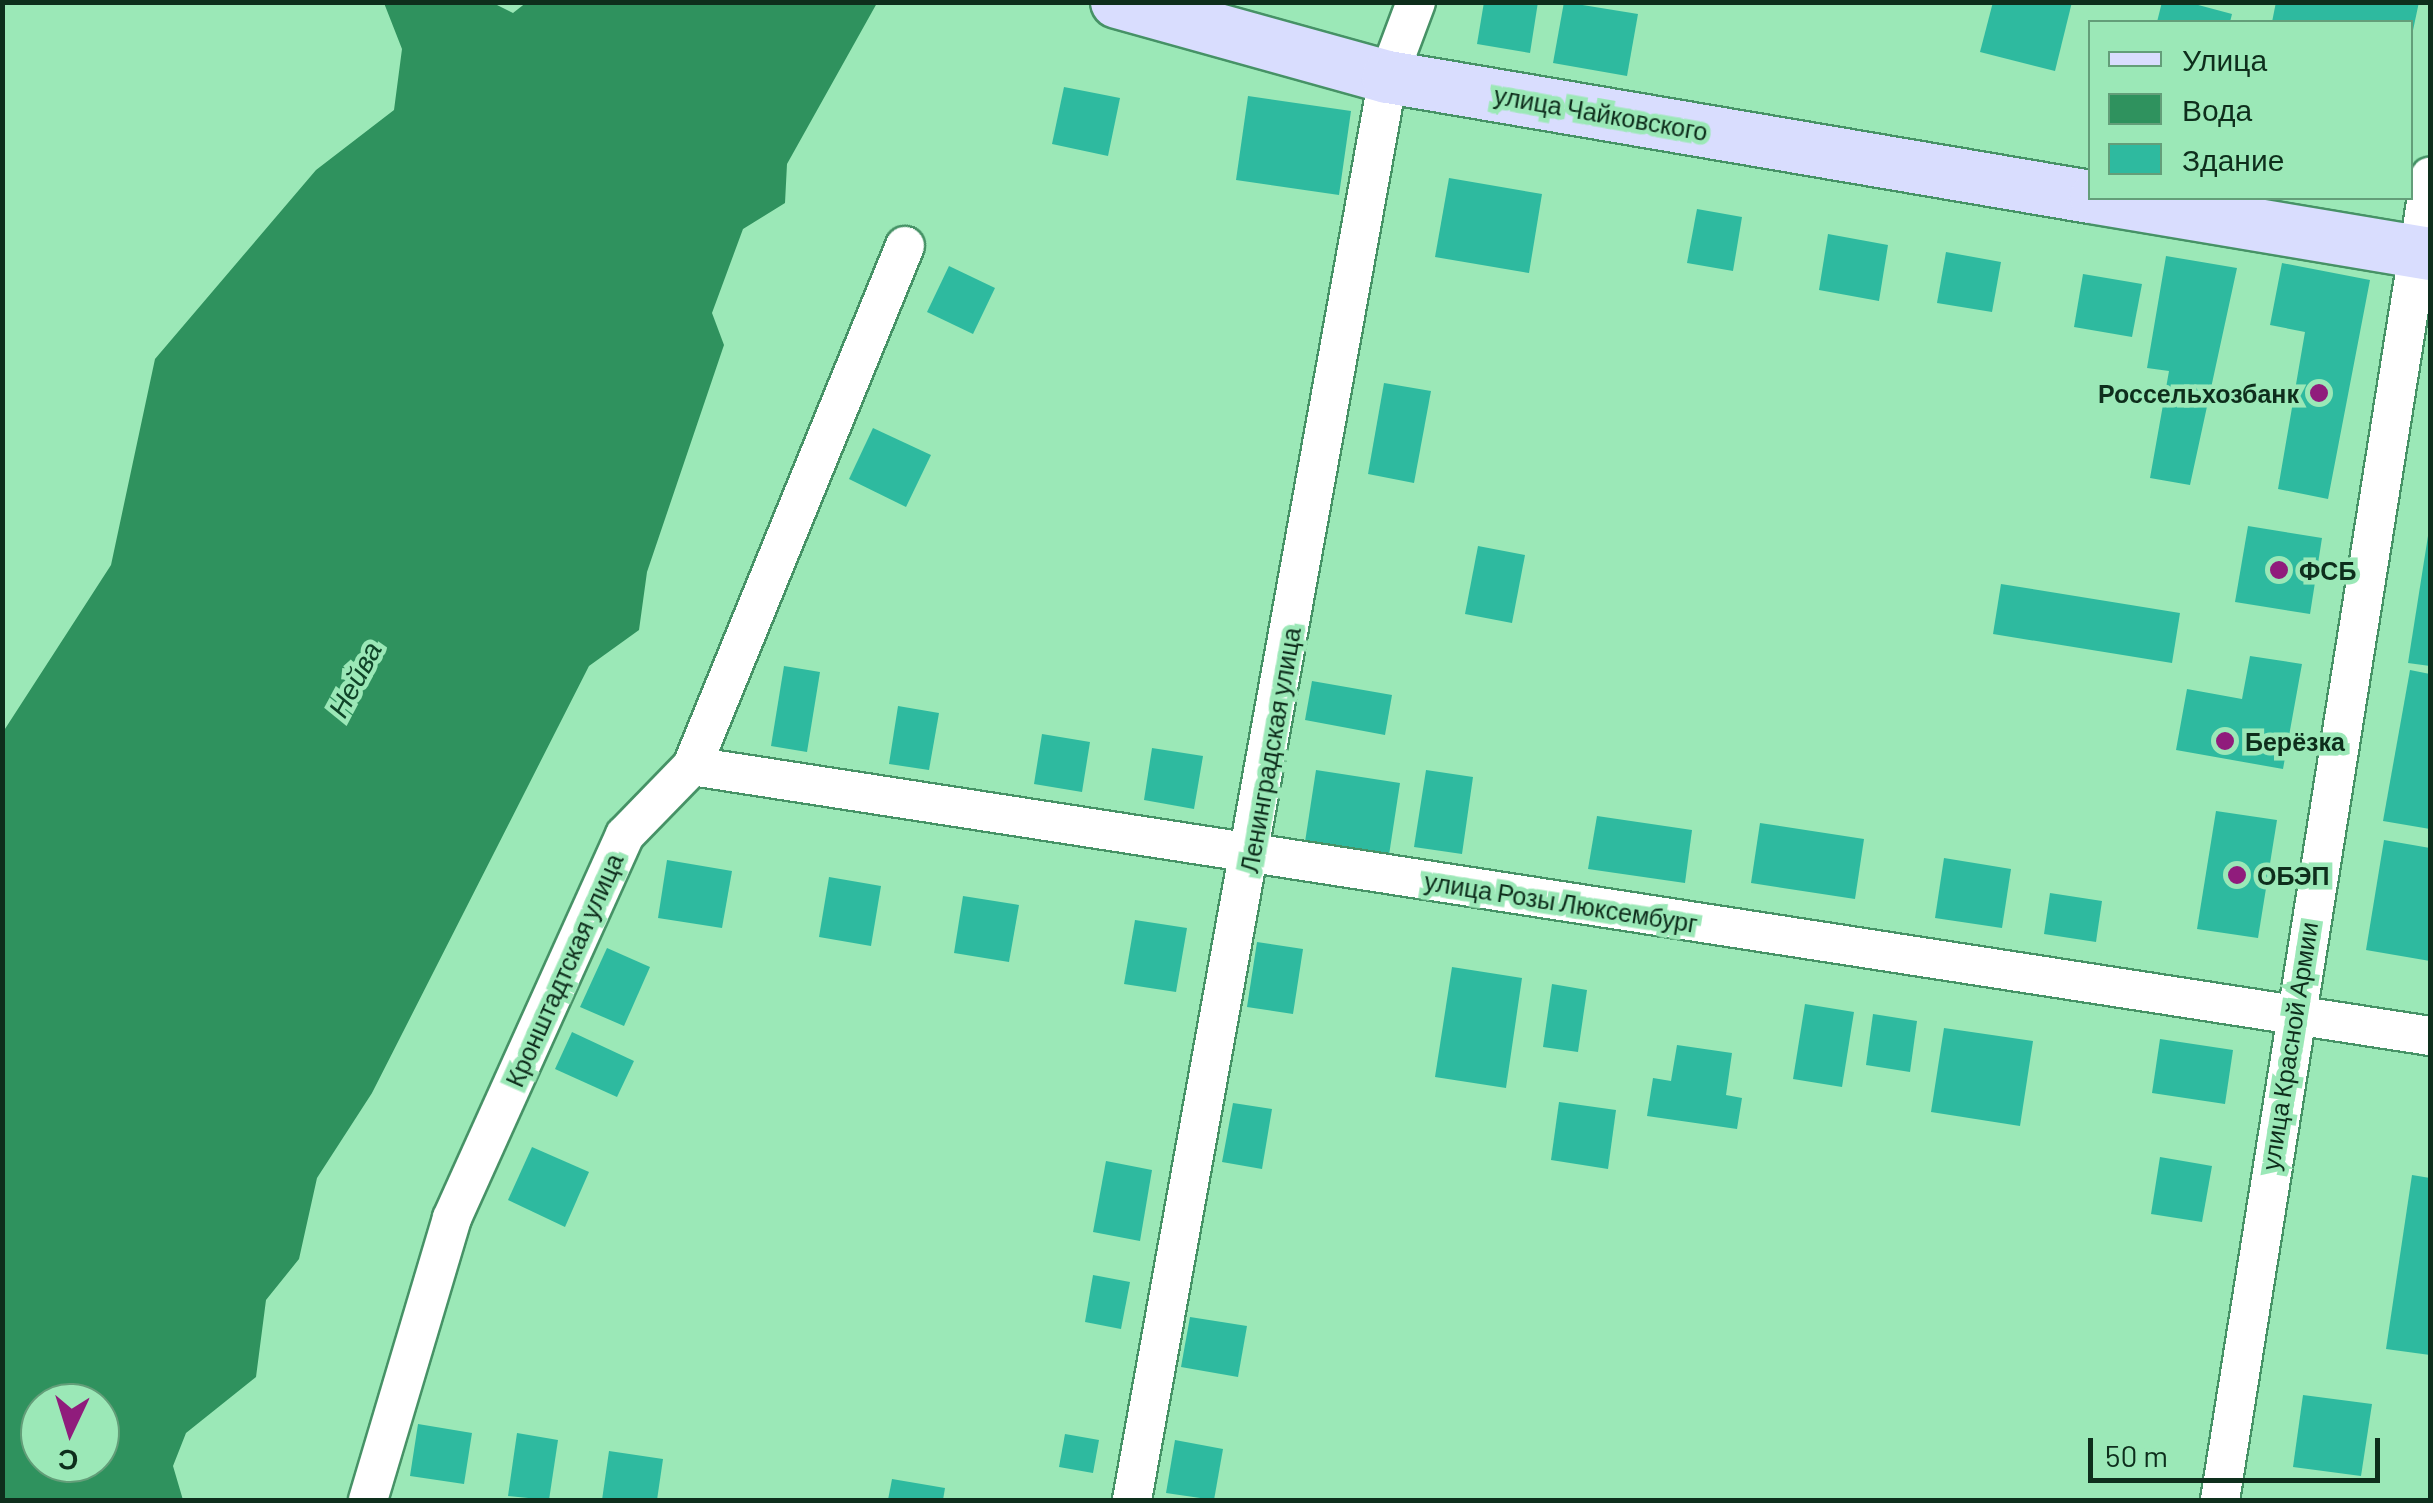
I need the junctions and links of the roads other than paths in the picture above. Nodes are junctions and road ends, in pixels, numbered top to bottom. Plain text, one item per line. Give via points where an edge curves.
1 (1117, 2) edge
2 (1416, 2) edge
3 (1388, 77) junction
4 (2430, 177) edge
5 (2088, 196) edge
6 (2110, 200) edge
7 (904, 246) dead end
8 (2425, 254) edge
9 (692, 766) junction
10 (1252, 855) junction
11 (2294, 1012) junction
12 (2430, 1036) edge
13 (368, 1500) edge
14 (1132, 1500) edge
15 (2220, 1500) edge

1 - 3 main road, улица Чайковского
2 - 3 street, Ленинградская улица
3 - 5 main road, улица Чайковского
3 - 10 street, Ленинградская улица
4 - 8 street, улица Красной Армии
6 - 8 main road, улица Чайковского
7 - 9 street, Кронштадтская улица
8 - 11 street, улица Красной Армии
9 - 10 street, улица Розы Люксембург
9 - 13 street, Кронштадтская улица via 625,835 452,1218
10 - 11 street, улица Розы Люксембург
10 - 14 street, Ленинградская улица
11 - 12 street, улица Розы Люксембург
11 - 15 street, улица Красной Армии

